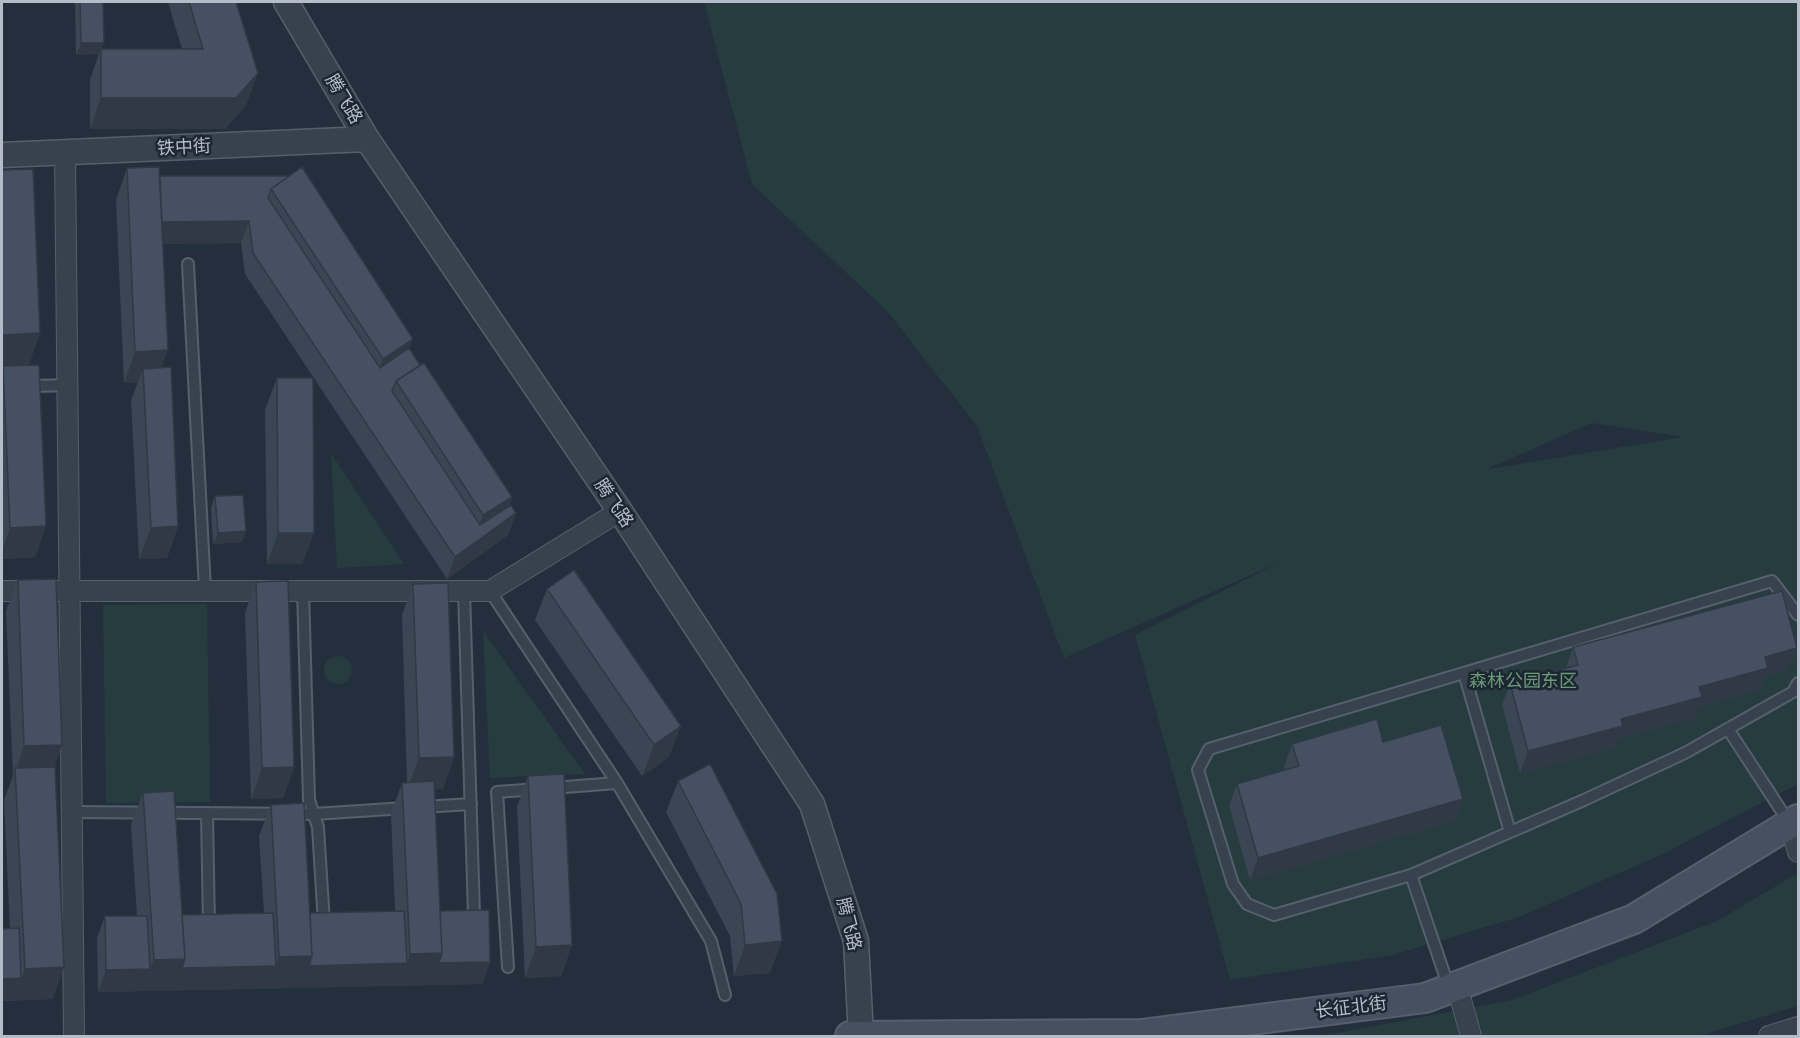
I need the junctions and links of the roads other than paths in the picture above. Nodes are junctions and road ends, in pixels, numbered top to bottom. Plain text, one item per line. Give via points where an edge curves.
1 (286, 2) edge
2 (367, 139) junction
3 (65, 153) junction
4 (2, 155) edge
5 (188, 264) dead end
6 (68, 385) junction
7 (2, 387) edge
8 (620, 511) junction
9 (70, 589) junction
10 (205, 590) junction
11 (303, 590) junction
12 (2, 591) edge
13 (464, 591) junction
14 (490, 591) junction
15 (1798, 615) edge
16 (1464, 673) junction
17 (1798, 683) edge
18 (1728, 729) junction
19 (617, 783) junction
20 (471, 804) junction
21 (72, 812) junction
22 (207, 813) junction
23 (314, 814) junction
24 (1794, 821) edge
25 (1510, 832) junction
26 (1798, 852) edge
27 (1411, 874) junction
28 (474, 914) edge
29 (324, 924) edge
30 (209, 928) edge
31 (508, 967) dead end
32 (1453, 987) junction
33 (725, 995) dead end
34 (1798, 1027) edge
35 (74, 1036) edge
36 (850, 1036) edge
37 (861, 1036) edge
38 (1471, 1036) edge
39 (1769, 1036) edge

1 - 2 street, 腾飞路
2 - 3 street, 铁中街
2 - 8 street, 腾飞路
3 - 4 street, 铁中街
3 - 6 street
5 - 10 lane
6 - 7 lane
6 - 9 street
8 - 14 street
8 - 37 street, 腾飞路 via 812,804 856,941
9 - 10 street
9 - 12 street
9 - 21 street
10 - 11 street
11 - 13 street
11 - 23 lane via 309,800
13 - 14 street
13 - 20 lane
14 - 19 lane
15 - 16 lane via 1772,581
16 - 25 lane
16 - 27 lane via 1209,749 1198,770 1233,884 1247,904 1275,915
17 - 18 lane via 1793,692
18 - 24 lane
18 - 25 lane
19 - 31 lane via 497,792
19 - 33 lane via 711,941
20 - 23 lane
20 - 28 lane
21 - 22 lane
21 - 35 street
22 - 23 lane
22 - 30 lane
23 - 29 lane
24 - 26 street
24 - 32 main road, 长征北街 via 1634,919
25 - 27 lane
27 - 32 lane
32 - 37 main road, 长征北街 via 1425,998 1142,1034
32 - 38 street
34 - 39 street
36 - 37 main road, 长征北街

